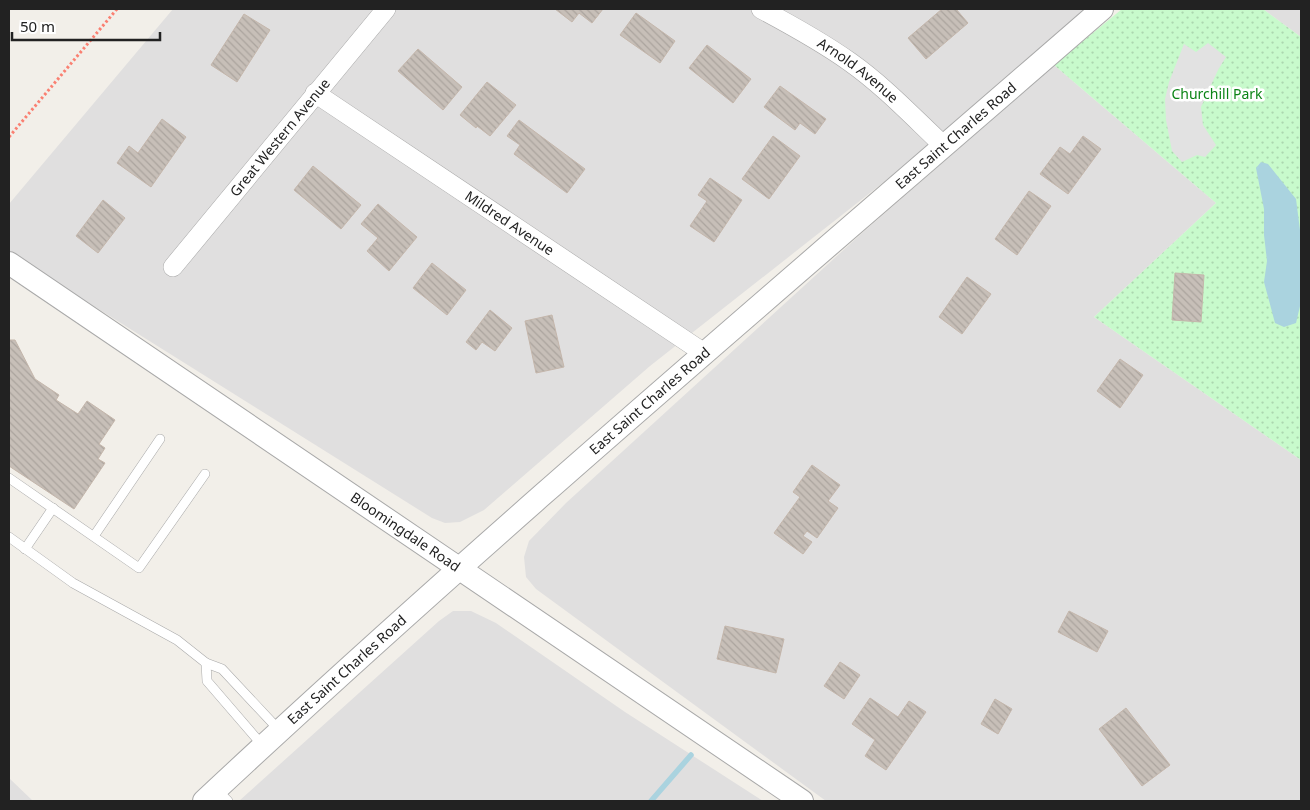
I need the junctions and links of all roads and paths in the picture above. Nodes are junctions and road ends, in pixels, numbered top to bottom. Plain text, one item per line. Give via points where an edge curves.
1 (117, 9) edge
2 (386, 9) edge
3 (761, 9) edge
4 (1102, 9) edge
5 (315, 93) junction
6 (9, 137) edge
7 (944, 146) junction
8 (9, 263) edge
9 (172, 266) dead end
10 (704, 353) junction
11 (160, 440) dead end
12 (205, 474) dead end
13 (9, 478) edge
14 (53, 508) junction
15 (94, 536) junction
16 (9, 537) edge
17 (25, 549) junction
18 (460, 569) junction
19 (206, 663) junction
20 (280, 731) junction
21 (263, 746) junction
22 (216, 797) edge
23 (802, 801) edge

1 - 6 path
2 - 5 street, Great Western Avenue
3 - 7 street, Arnold Avenue via 850,62
4 - 7 street, East Saint Charles Road
5 - 9 street, Great Western Avenue
5 - 10 street, Mildred Avenue
7 - 10 street, East Saint Charles Road
8 - 18 street, Bloomingdale Road
10 - 18 street, East Saint Charles Road
11 - 15 lane
12 - 15 lane via 139,568
13 - 14 lane
14 - 15 lane
14 - 17 lane
16 - 17 lane
17 - 19 lane via 73,583 177,640
18 - 20 street, East Saint Charles Road
18 - 23 street, Bloomingdale Road
19 - 20 lane via 222,669
19 - 21 lane via 207,681
20 - 21 street, East Saint Charles Road
21 - 22 street, East Saint Charles Road

